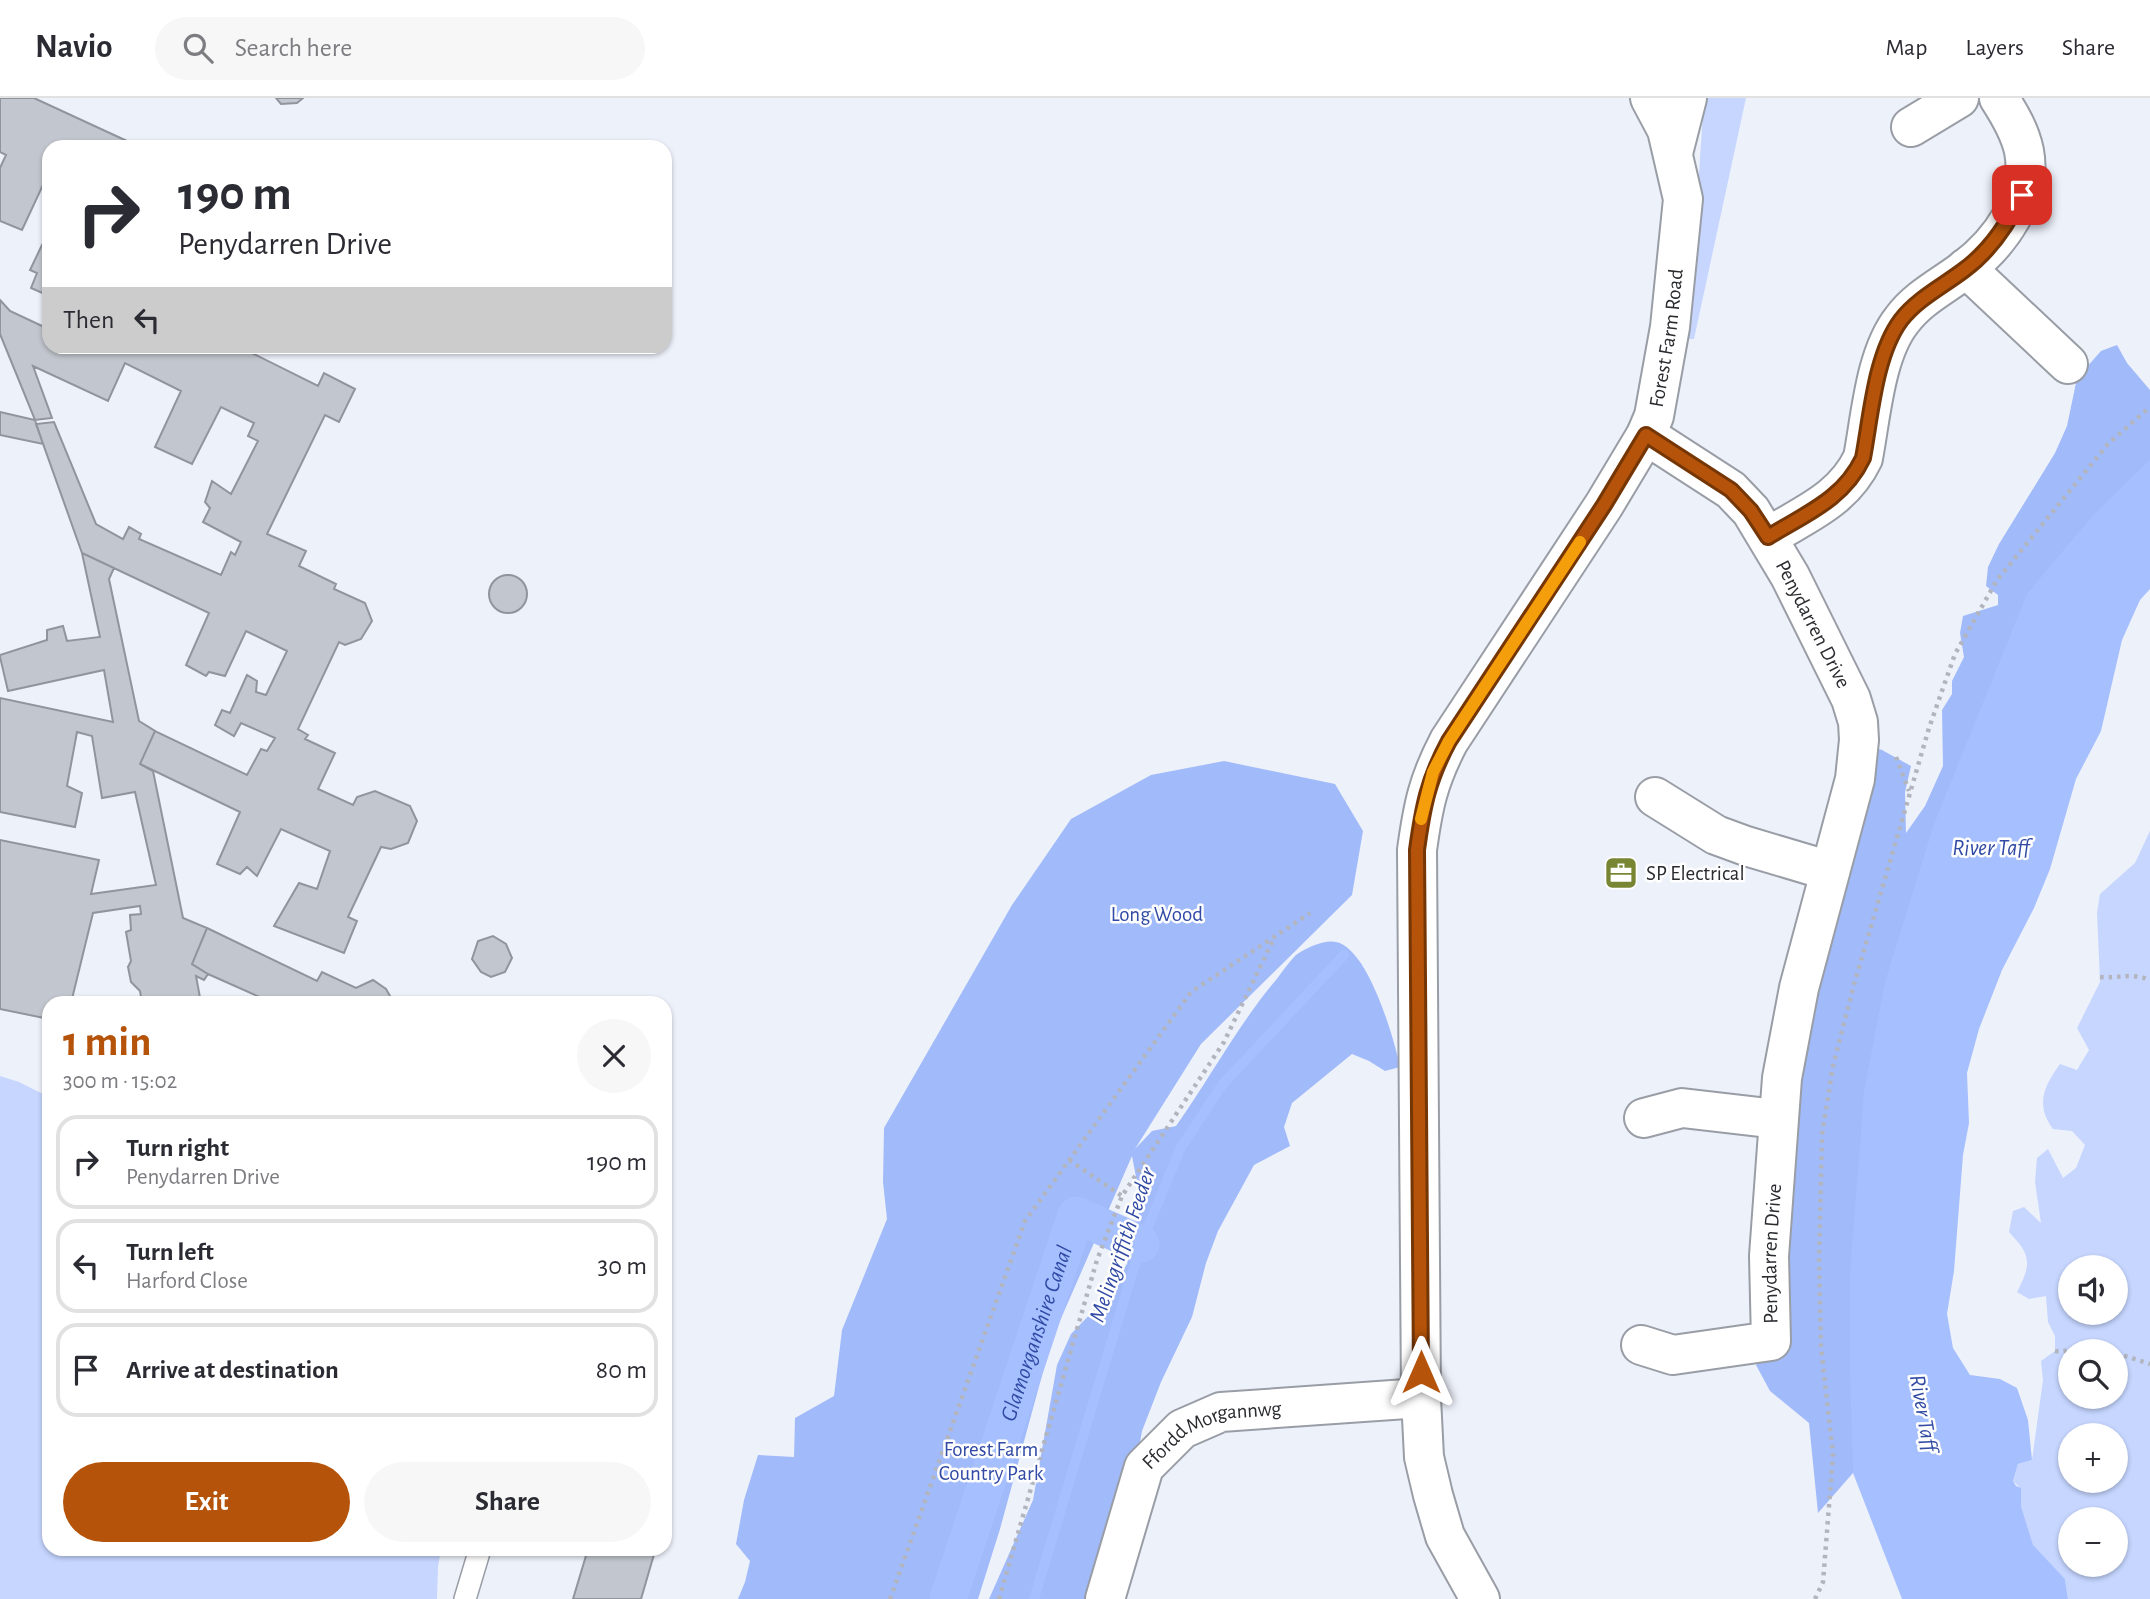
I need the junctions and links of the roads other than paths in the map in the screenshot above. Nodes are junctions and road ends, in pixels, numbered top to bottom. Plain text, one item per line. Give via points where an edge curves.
1 (1650, 98) edge
2 (1687, 98) edge
3 (1959, 98) edge
4 (1999, 98) edge
5 (1911, 127) dead end
6 (1673, 153) junction
7 (1966, 268) junction
8 (2068, 364) dead end
9 (1646, 435) junction
10 (1768, 537) junction
11 (1655, 797) dead end
12 (1830, 871) junction
13 (1644, 1118) dead end
14 (1777, 1119) junction
15 (1641, 1345) dead end
16 (1421, 1398) junction
17 (478, 1556) edge
18 (465, 1599) edge
19 (1105, 1599) edge
20 (1480, 1599) edge

1 - 6 street, Forest Farm Road
2 - 6 street
3 - 5 street
4 - 7 street via 2025,153 2022,195 2000,234
6 - 9 street, Forest Farm Road via 1683,199 1659,392
7 - 8 street
7 - 10 street via 1913,306 1890,338 1857,472 1836,496
9 - 10 street, Penydarren Drive via 1731,490
9 - 16 street, Forest Farm Road via 1449,741 1433,772 1422,813 1417,850
10 - 12 street, Penydarren Drive via 1852,699 1858,722 1855,779
11 - 12 street via 1716,835
12 - 14 street, Penydarren Drive via 1799,988
13 - 14 street via 1682,1108
14 - 15 street, Penydarren Drive via 1769,1256 1771,1340 1673,1355
16 - 19 street, Ffordd Morgannwg via 1221,1412 1182,1429 1144,1467
16 - 20 street, Forest Farm Road via 1424,1457 1445,1536
17 - 18 lane

